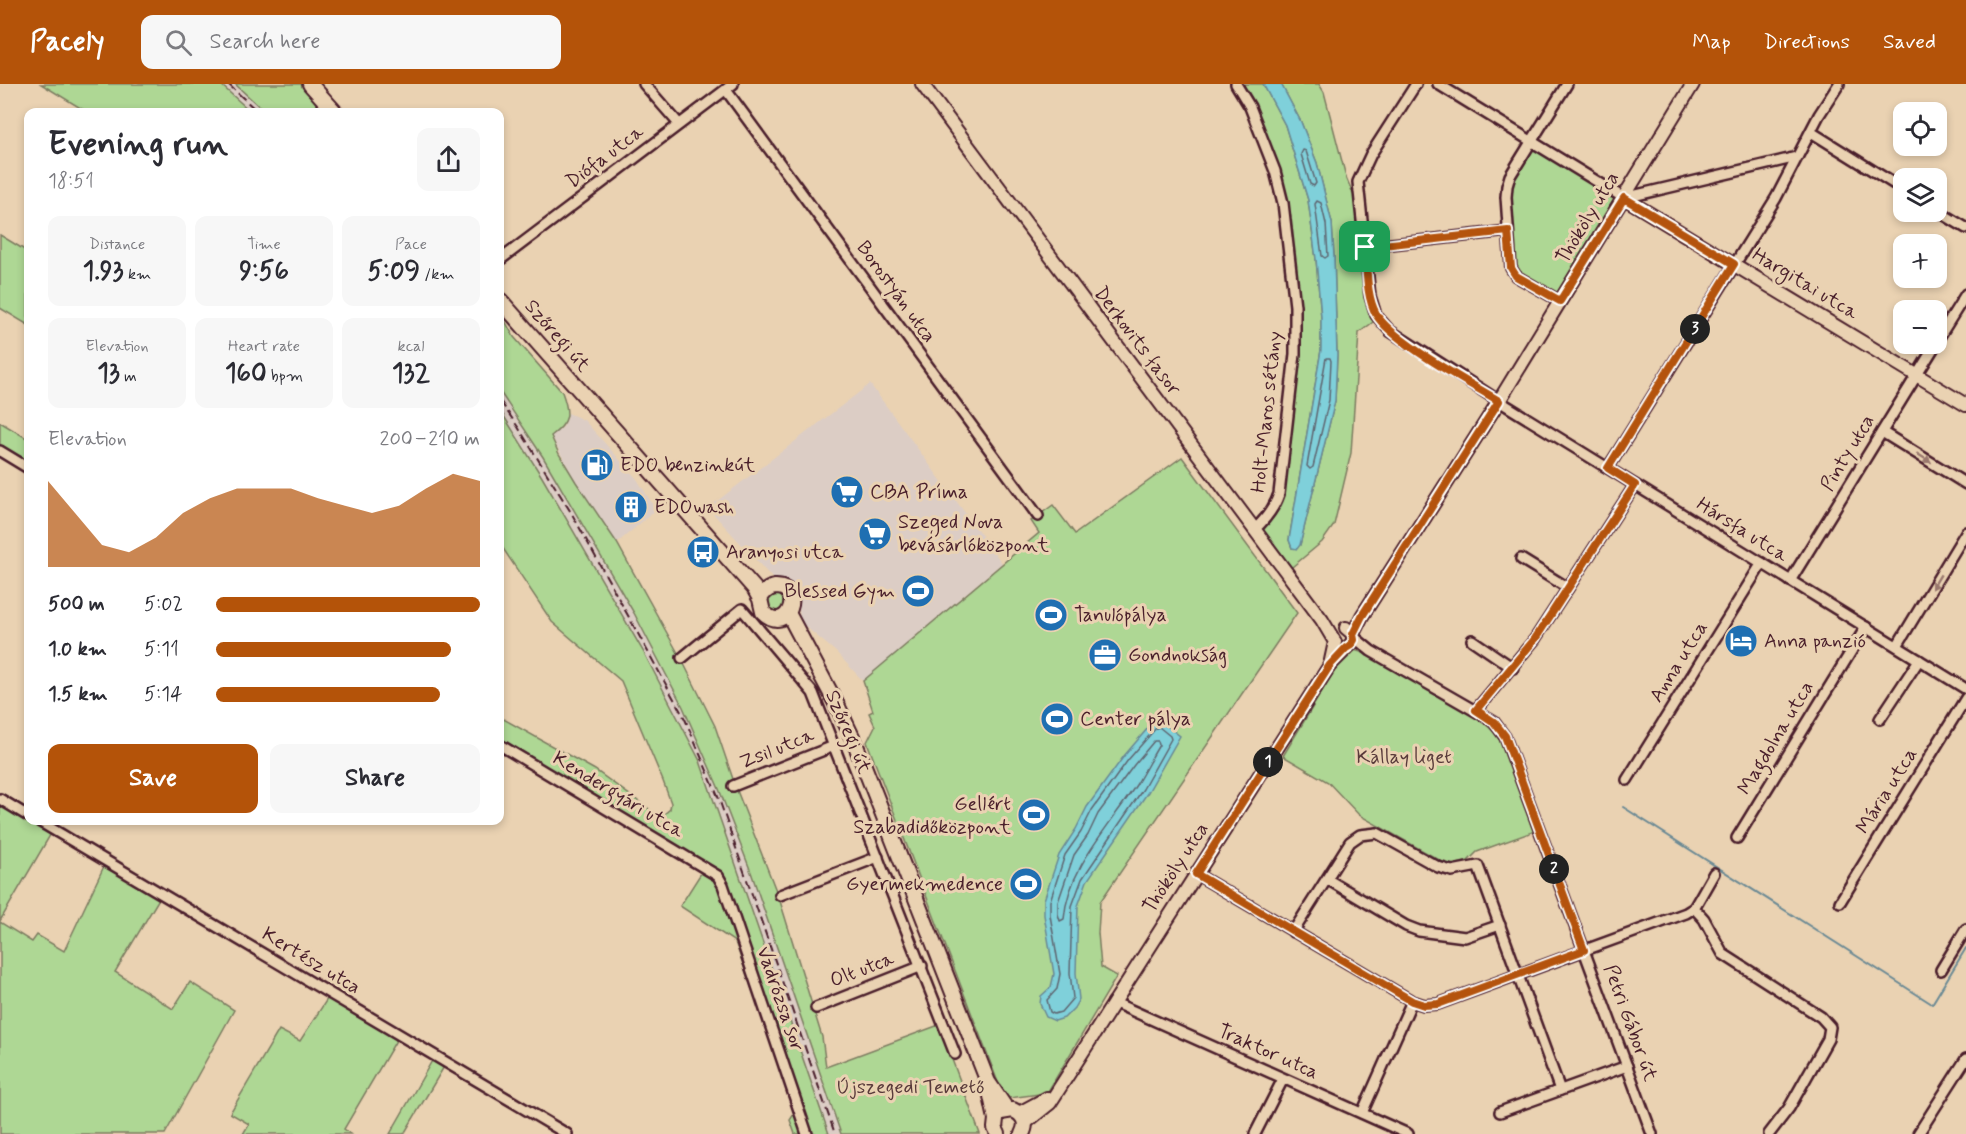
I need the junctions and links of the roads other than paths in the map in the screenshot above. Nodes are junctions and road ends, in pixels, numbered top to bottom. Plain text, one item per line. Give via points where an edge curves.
1 (310, 84) edge
2 (644, 84) edge
3 (922, 84) edge
4 (1236, 84) edge
5 (1416, 84) edge
6 (1438, 84) edge
7 (1567, 84) edge
8 (1693, 84) edge
9 (1839, 84) edge
10 (729, 87) edge
11 (331, 108) edge
12 (679, 124) junction
13 (1811, 132) junction
14 (1532, 140) junction
15 (1797, 157) junction
16 (1893, 183) edge
17 (1624, 198) junction
18 (1947, 217) edge
19 (1966, 228) edge
20 (1508, 231) junction
21 (1365, 247) junction
22 (504, 257) edge
23 (1734, 264) junction
24 (1966, 294) edge
25 (1560, 301) junction
26 (504, 305) edge
27 (1947, 325) edge
28 (1929, 354) edge
29 (1917, 374) junction
30 (1499, 401) junction
31 (1966, 405) edge
32 (1882, 432) junction
33 (0, 451) edge
34 (24, 466) edge
35 (1608, 468) junction
36 (1966, 484) edge
37 (1635, 485) junction
38 (1038, 516) dead end
39 (1254, 530) junction
40 (1966, 532) edge
41 (1521, 559) dead end
42 (728, 560) junction
43 (1762, 563) junction
44 (1791, 580) junction
45 (770, 588) junction
46 (1568, 588) junction
47 (760, 599) junction
48 (784, 616) junction
49 (1866, 627) junction
50 (1345, 638) junction
51 (1472, 640) dead end
52 (1897, 646) junction
53 (682, 658) dead end
54 (1919, 660) junction
55 (1513, 668) junction
56 (1966, 689) edge
57 (1966, 698) edge
58 (1476, 710) junction
59 (1880, 719) dead end
60 (834, 746) junction
61 (504, 747) edge
62 (1627, 780) dead end
63 (733, 786) dead end
64 (0, 799) edge
65 (24, 814) edge
66 (45, 825) edge
67 (1737, 838) dead end
68 (878, 856) junction
69 (1714, 873) dead end
70 (1196, 874) junction
71 (718, 876) joint
72 (1327, 879) junction
73 (780, 895) dead end
74 (1840, 902) dead end
75 (1694, 908) junction
76 (1500, 925) junction
77 (1966, 928) edge
78 (1293, 932) junction
79 (1584, 950) junction
80 (921, 966) junction
81 (1941, 970) dead end
82 (1518, 975) junction
83 (1412, 1001) junction
84 (1113, 1002) junction
85 (816, 1008) dead end
86 (955, 1054) dead end
87 (1966, 1059) edge
88 (1627, 1066) junction
89 (1283, 1079) junction
90 (1560, 1090) junction
91 (1500, 1112) dead end
92 (1362, 1113) junction
93 (1014, 1120) edge
94 (567, 1134) edge
95 (807, 1134) edge
96 (998, 1134) edge
97 (1255, 1134) edge
98 (1408, 1134) edge
99 (1652, 1134) edge
100 (1769, 1134) edge
101 (1918, 1134) edge

1 - 11 main road
2 - 12 street
3 - 39 street, Derkovits fasor
4 - 39 street, Holt-Maros sétány via 1250,107 1275,171 1283,203 1294,306 1295,354 1279,494 1275,507
5 - 21 street, Hársfa utca via 1371,154 1358,182
6 - 14 street
7 - 14 street
8 - 17 street, Thököly utca
9 - 13 street
10 - 12 street, Diófa utca
10 - 38 street, Borostyán utca
12 - 22 street, Diófa utca
13 - 15 street
13 - 16 street
14 - 17 street
14 - 20 street via 1507,186
15 - 17 street
15 - 23 street
17 - 23 street, Hargitai utca
17 - 25 street, Thököly utca
18 - 19 street
20 - 21 street
20 - 25 street via 1511,268 1516,276
21 - 30 street, Hársfa utca via 1373,306 1382,322 1401,340
23 - 29 street, Hargitai utca
23 - 35 street
24 - 27 street, Pinty utca
25 - 30 street, Thököly utca
26 - 42 main road, Szőregi út
28 - 29 street, Pinty utca
29 - 31 street, Hargitai utca
29 - 32 street, Pinty utca
30 - 35 street, Hársfa utca
30 - 50 street, Thököly utca
32 -> 36 street
32 - 44 street, Pinty utca
33 - 34 street
35 - 37 street, Hársfa utca
37 - 43 street, Hársfa utca
37 - 46 street
39 - 50 street, Derkovits fasor via 1322,620
40 -> 52 street
41 - 46 street
42 - 45 main road, Szőregi út
42 - 47 main road, Szőregi út
43 - 44 street, Hársfa utca
43 - 62 street, Anna utca
44 - 49 street, Hársfa utca
45 - 47 main road
45 - 48 main road, Szőregi út via 781,588 789,594 792,604
46 - 55 street
47 - 48 main road, Szőregi út via 763,612 770,618
48 - 93 main road, Szőregi út via 838,707 855,744 988,1082
49 - 52 street, Hársfa utca
49 - 67 street, Magdolna utca
50 - 58 street, Petri Gábor út
50 - 70 street, Thököly utca
51 - 55 street
52 - 54 street, Hársfa utca
53 - 60 street, Szőregi út via 742,609 813,693
54 - 56 street, Hársfa utca
54 - 59 street
55 - 58 street
57 - 74 street, Mária utca
58 - 79 street, Petri Gábor út via 1494,722 1505,736
60 - 63 street, Zsil utca
60 - 68 street, Szőregi út
61 - 71 street, Kendergyári utca
64 - 65 street
66 - 94 street, Kertész utca
68 - 73 street
68 - 80 street, Szőregi út
69 - 75 street
70 - 78 street
70 - 84 street, Thököly utca
71 - 95 street, Vadrózsa sor
72 - 76 street via 1419,931 1465,937
72 - 76 street via 1350,842 1360,835 1377,833 1452,872 1478,866
72 - 78 street
75 - 79 street
75 - 100 street via 1723,954 1821,1017 1830,1027 1828,1039 1789,1108
76 - 82 street
77 - 81 street
78 - 83 street
79 - 82 street
79 - 88 street, Petri Gábor út
80 - 85 street, Olt utca
80 - 86 street, Szőregi út
82 - 83 street via 1438,1004
82 - 90 street
83 - 92 street
84 - 89 street, Traktor utca
84 - 93 street, Thököly utca via 1050,1103
87 - 101 street
88 - 90 street
88 - 99 street, Petri Gábor út
89 - 92 street, Traktor utca
89 - 97 street
90 - 91 street
92 - 98 street, Traktor utca
93 - 96 main road, Szőregi út via 995,1128

